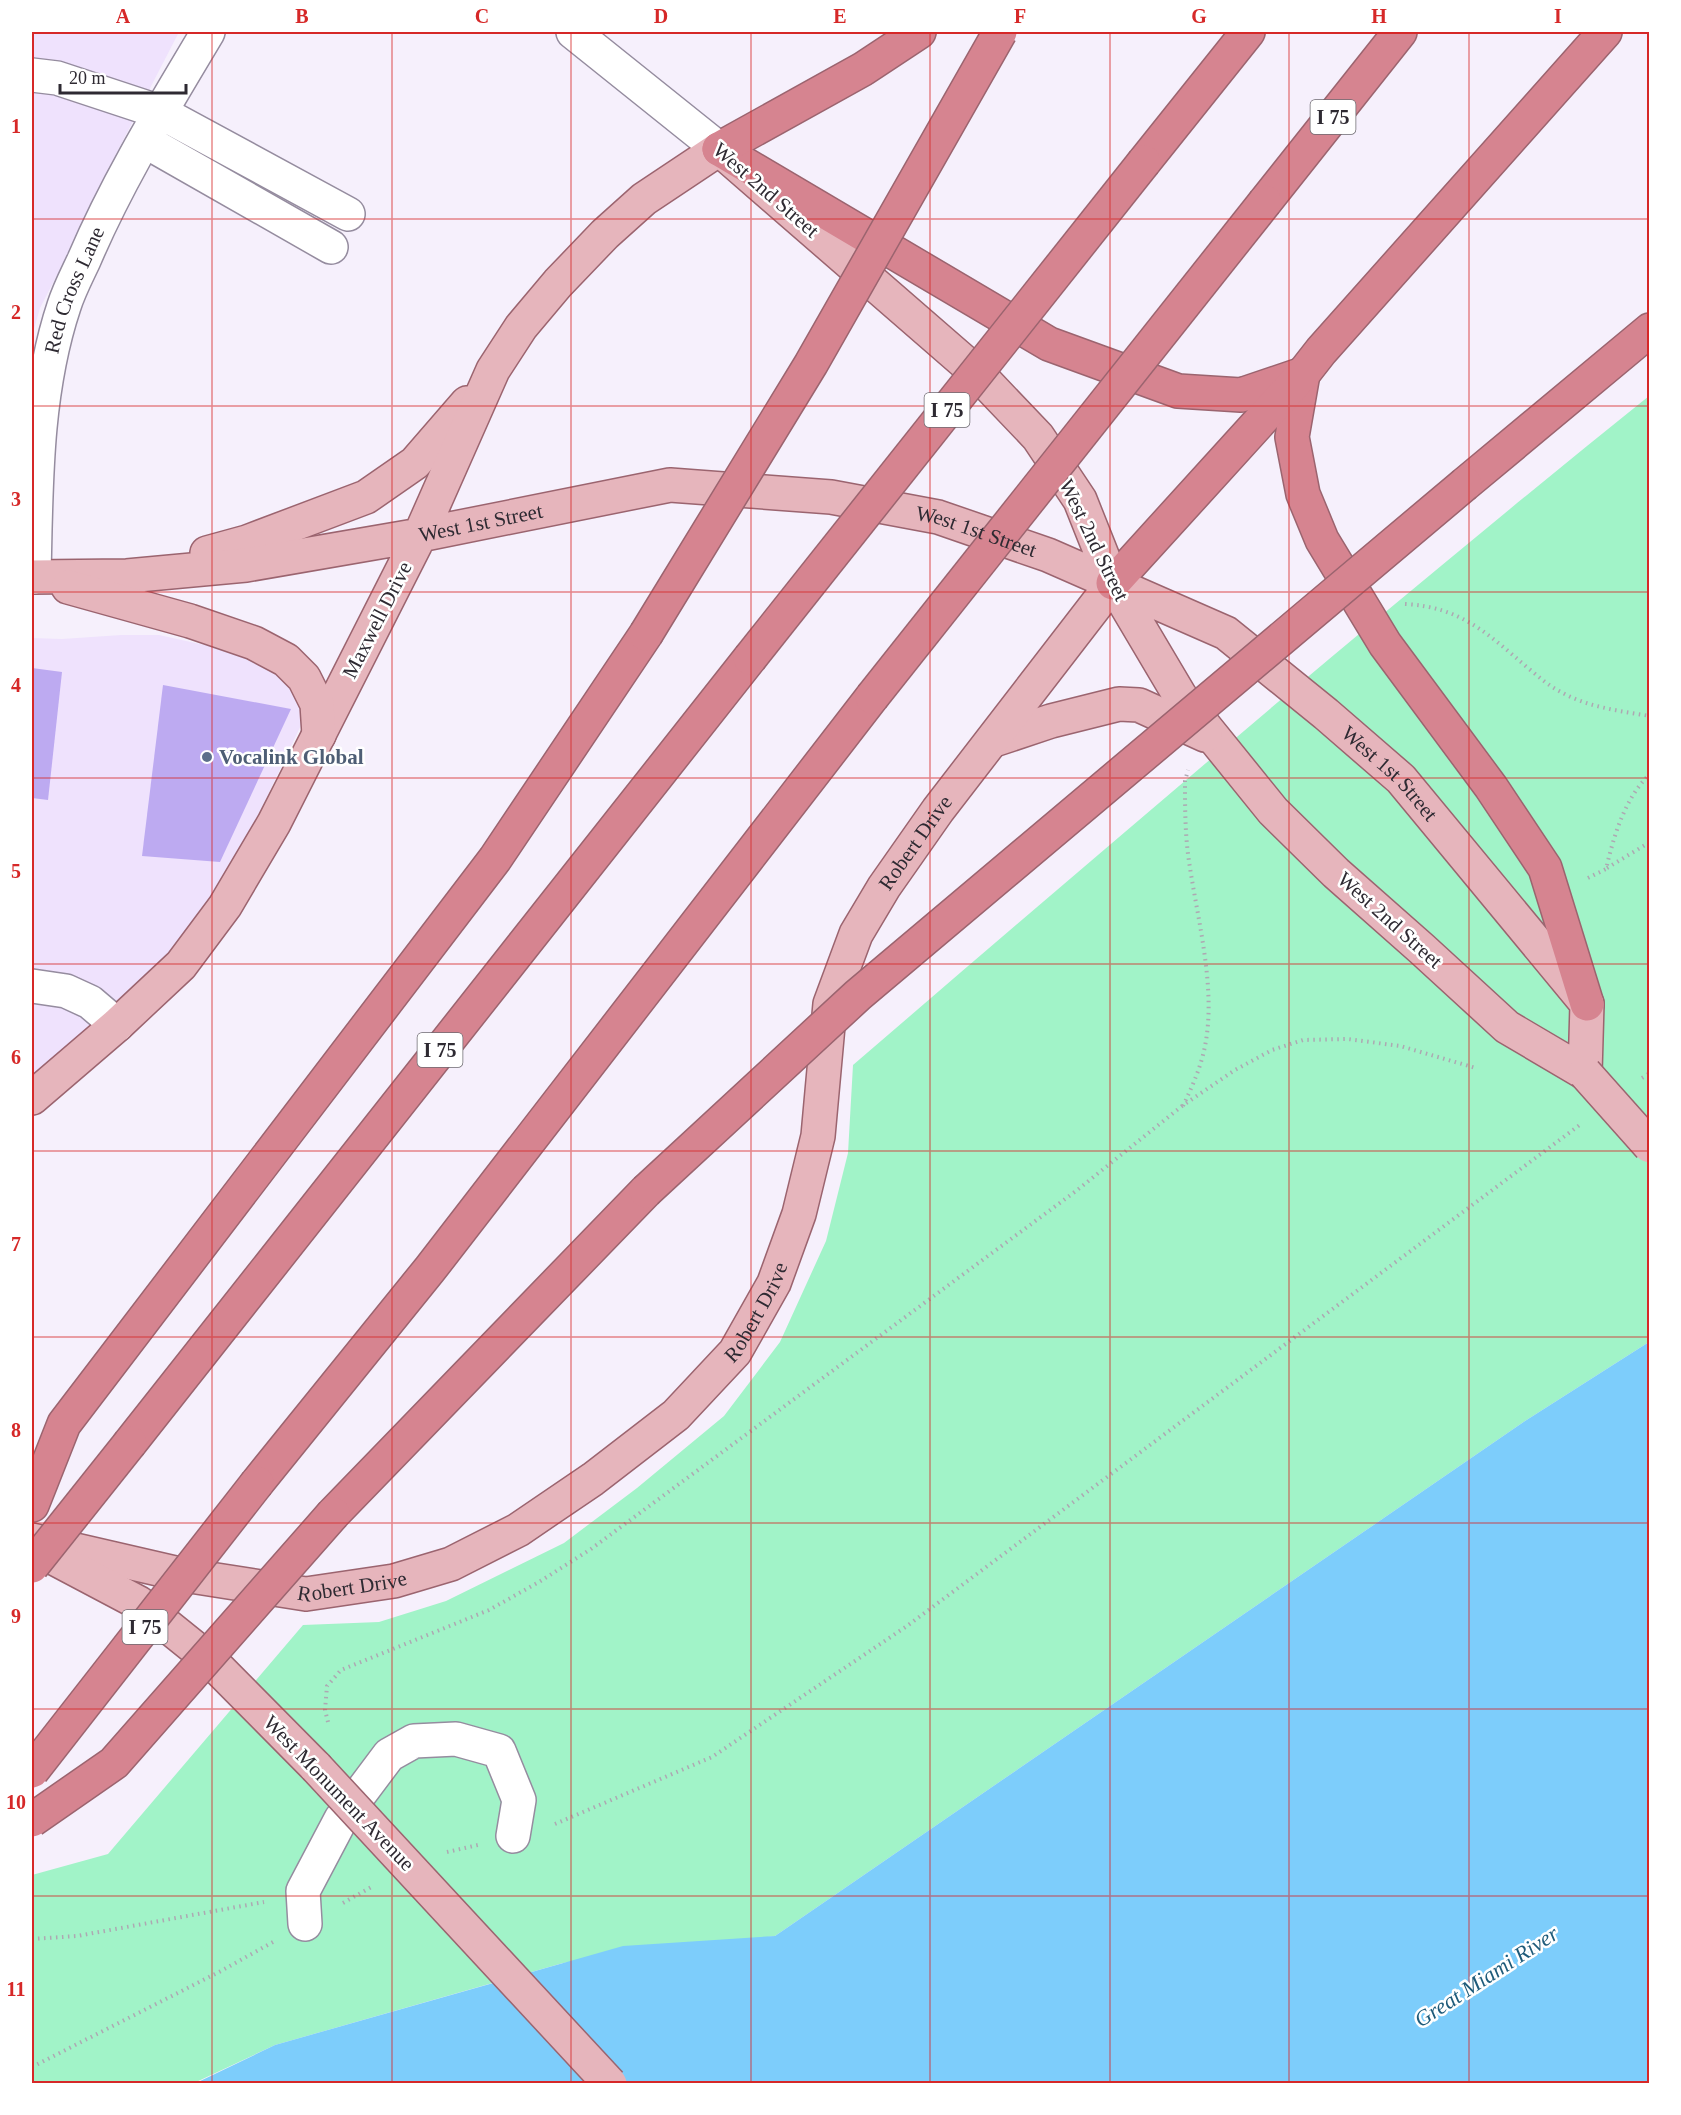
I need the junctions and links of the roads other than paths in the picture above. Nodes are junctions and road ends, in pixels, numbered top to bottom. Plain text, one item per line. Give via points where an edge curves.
1 (208, 32) edge
2 (573, 32) edge
3 (919, 32) edge
4 (1000, 32) edge
5 (1248, 32) edge
6 (1400, 32) edge
7 (1605, 32) edge
8 (32, 75) edge
9 (160, 112) junction
10 (145, 141) junction
11 (719, 149) junction
12 (348, 214) dead end
13 (332, 247) dead end
14 (1650, 330) edge
15 (493, 370) junction
16 (1303, 374) junction
17 (420, 535) junction
18 (127, 576) junction
19 (33, 577) edge
20 (1113, 583) junction
21 (319, 735) junction
22 (1212, 738) junction
23 (994, 740) junction
24 (32, 986) edge
25 (1587, 1005) junction
26 (117, 1025) junction
27 (1585, 1073) junction
28 (32, 1098) edge
29 (1650, 1146) edge
30 (32, 1505) edge
31 (32, 1540) edge
32 (32, 1546) edge
33 (32, 1566) edge
34 (32, 1771) edge
35 (32, 1820) edge
36 (513, 1836) road end
37 (304, 1924) road end
38 (610, 2084) edge

1 - 9 street, Red Cross Lane
2 - 11 street, West 2nd Street
3 - 11 highway via 863,69
4 - 30 highway, bridge via 811,364 646,634 495,859 64,1424
5 - 33 highway, I 75, bridge
6 - 34 highway, I 75, bridge via 872,697 430,1269
7 - 16 highway
8 - 9 street via 57,78
9 - 10 street, Red Cross Lane
9 - 12 street
10 - 13 street
10 - 19 street, Red Cross Lane via 101,218 64,305 48,367 40,432
11 - 15 main road, Maxwell Drive via 644,199 605,234 558,282 521,327
11 - 16 highway via 1049,344 1178,391 1241,395
11 - 20 main road, West 2nd Street via 978,374 1038,437 1080,501
14 - 35 highway, bridge via 858,995 646,1191 333,1514 114,1763
15 - 17 main road, Maxwell Drive
15 - 18 main road via 415,463 366,497 247,542
16 - 20 highway
16 - 25 highway via 1292,437 1303,494 1322,540 1385,644 1491,787 1545,868
17 - 18 main road, West 1st Street via 246,565
17 - 20 main road, West 1st Street via 670,485 831,497 938,517 1048,555
17 - 21 main road, Maxwell Drive
18 - 19 main road, West 1st Street
19 - 21 main road via 190,621 254,643 286,660 304,678 317,704
20 - 22 main road, West 2nd Street via 1180,696
20 - 23 main road, Robert Drive
20 - 25 main road, West 1st Street via 1227,633 1401,779
21 - 26 main road, Maxwell Drive via 225,906 181,965
22 - 23 main road via 1139,705 1119,704
22 - 27 main road, West 2nd Street via 1273,811 1336,873 1507,1027
23 - 31 main road, Robert Drive via 938,810 856,934 830,1004 818,1136 799,1214 774,1283 735,1352 676,1415 518,1530 451,1564 394,1581 306,1594 184,1575
24 - 26 street via 66,991 90,1002
25 - 27 main road
26 - 28 main road, Maxwell Drive
27 - 29 main road, bridge
32 - 38 main road, West Monument Avenue, bridge via 139,1603 211,1661 316,1767
36 - 37 street via 519,1800 499,1751 456,1739 414,1741 389,1755 341,1819 303,1891

